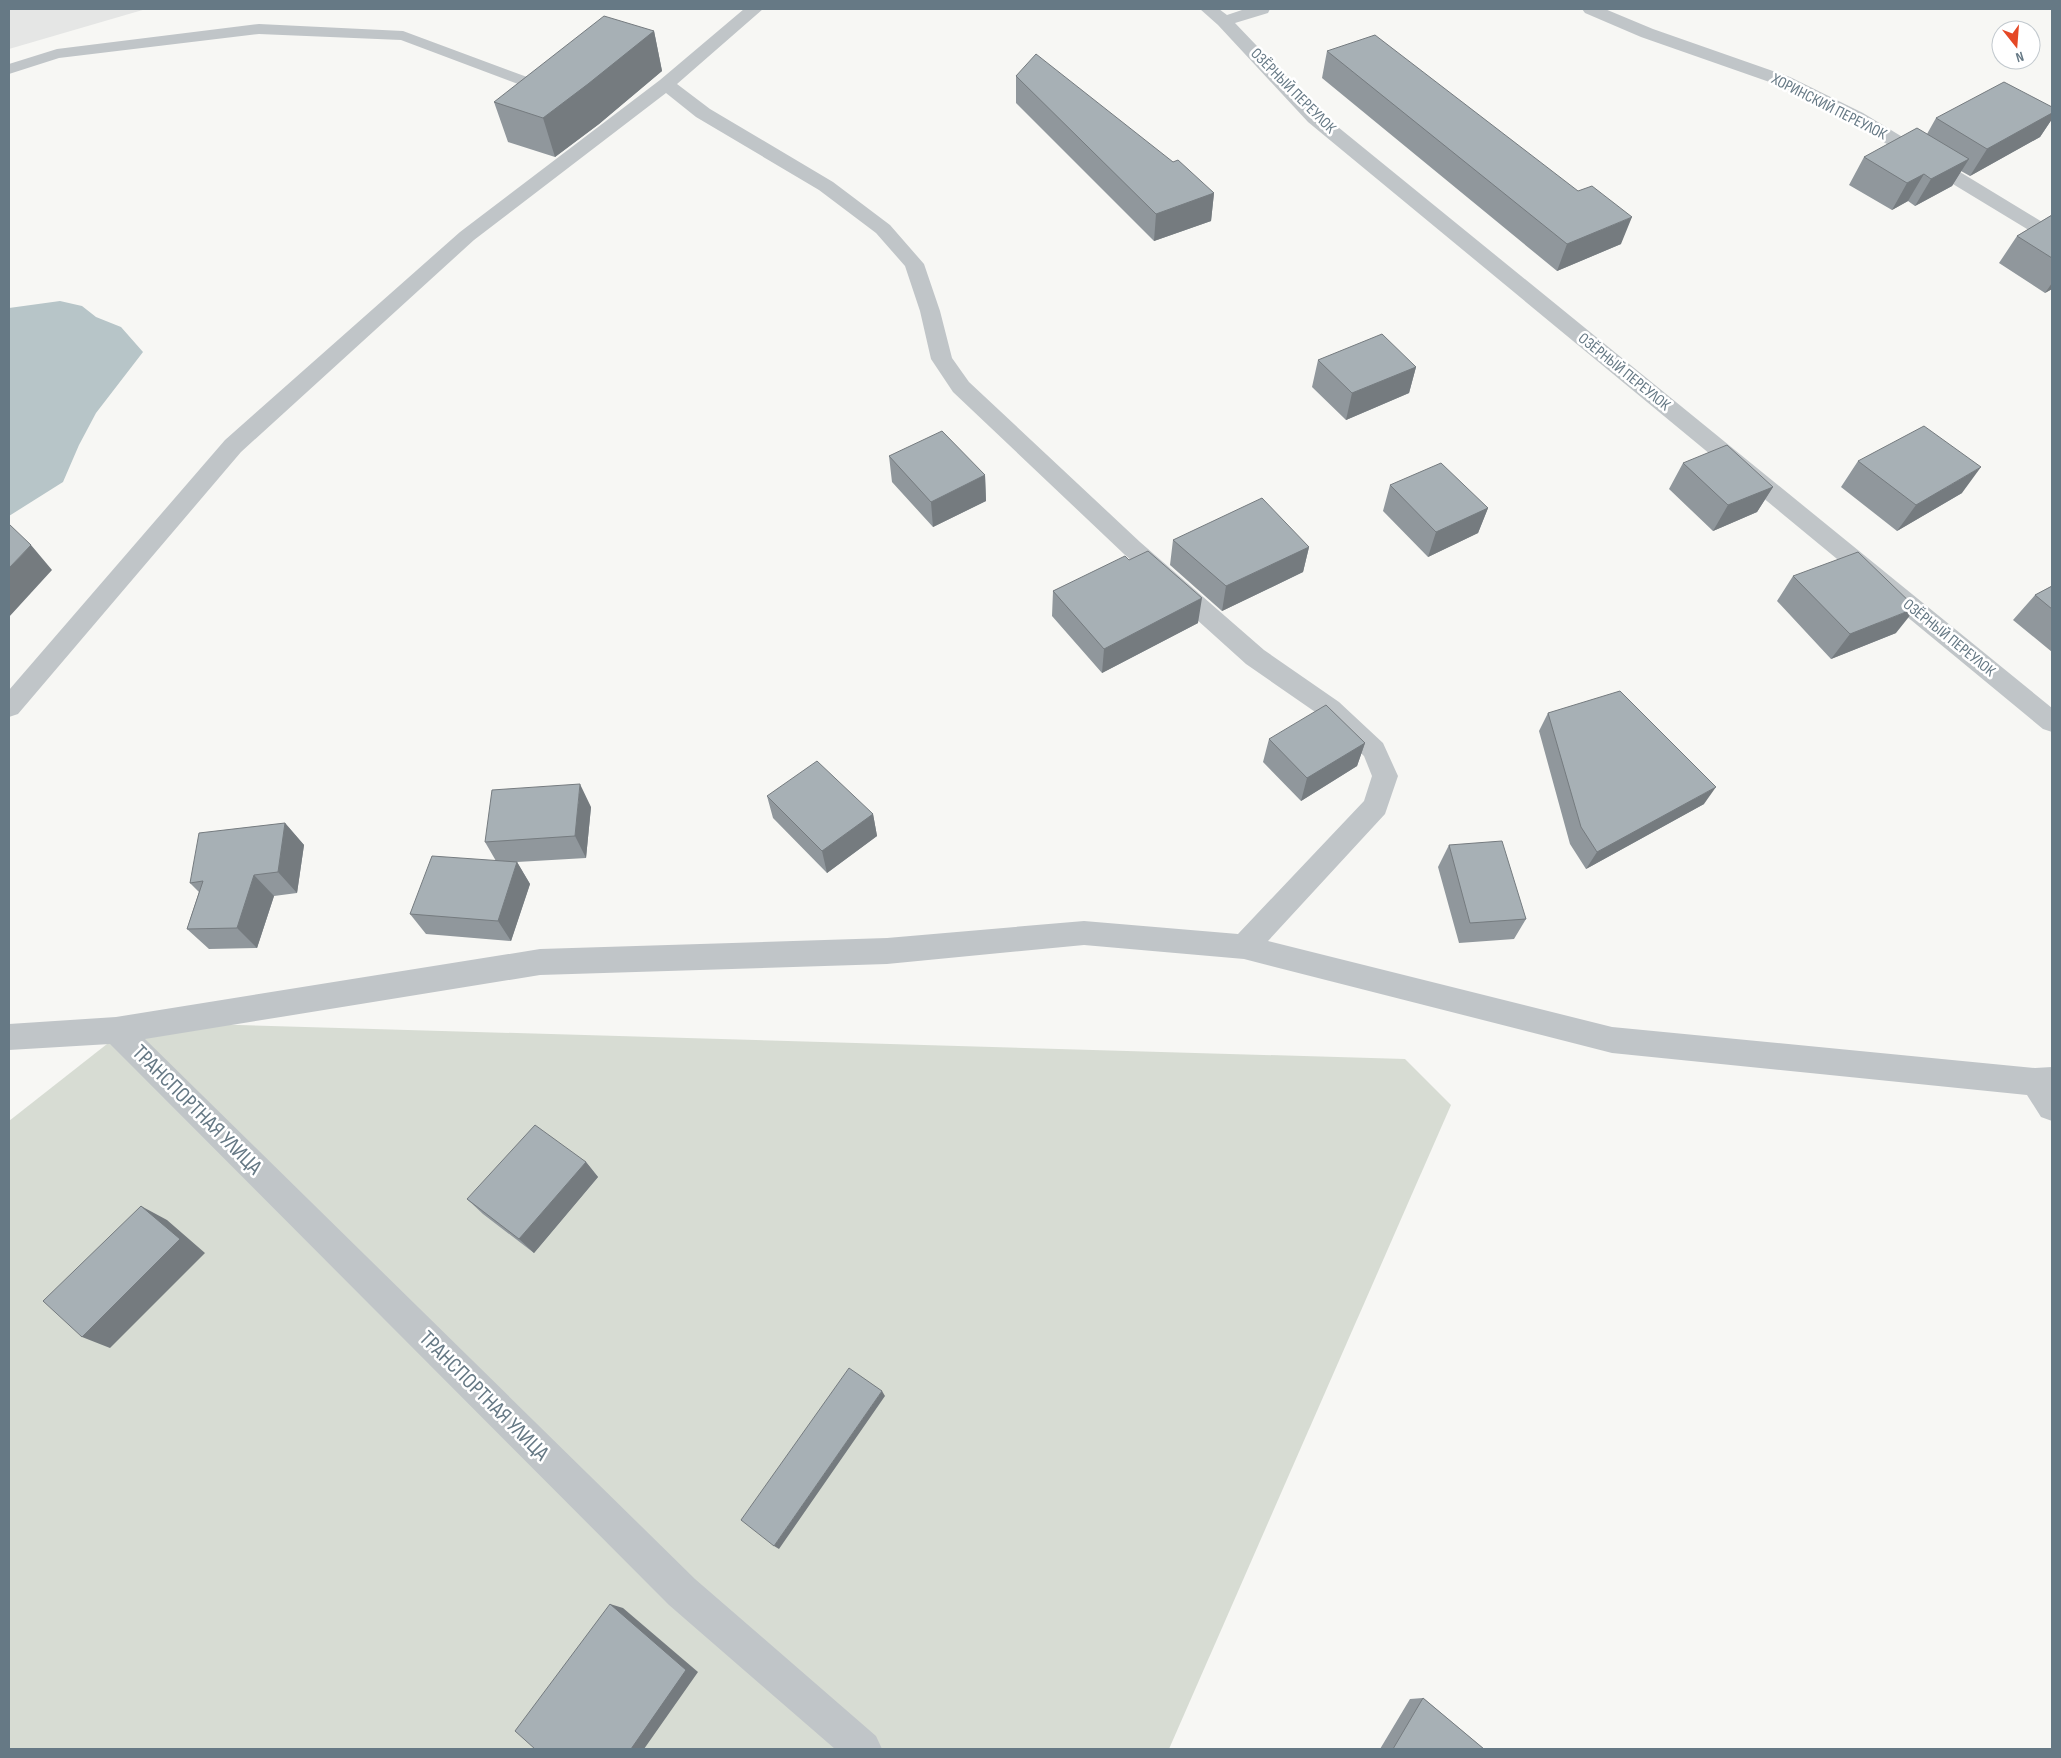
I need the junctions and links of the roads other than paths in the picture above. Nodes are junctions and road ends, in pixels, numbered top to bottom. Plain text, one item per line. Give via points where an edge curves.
1 (754, 9) edge
2 (1262, 9) edge
3 (1591, 9) edge
4 (1217, 15) edge
5 (9, 69) edge
6 (666, 84) junction
7 (540, 87) edge
8 (2052, 236) edge
9 (9, 707) edge
10 (2052, 722) edge
11 (1244, 947) junction
12 (116, 1030) junction
13 (9, 1037) edge
14 (2044, 1082) edge
15 (2052, 1107) edge
16 (863, 1749) edge

1 - 6 street
2 - 4 street
3 - 8 street, ХОРИНСКИЙ ПЕРЕУЛОК via 1647,33 1784,81 1856,116
4 - 10 street, ОЗЁРНЫЙ ПЕРЕУЛОК via 1315,118
5 - 7 lane via 57,54 259,29 403,36
6 - 9 street via 466,236 233,446
6 - 11 street via 703,113 826,186 882,229 914,264 942,359 961,387 1255,657 1330,709 1374,750 1385,776 1376,806
11 - 12 street via 1084,933 887,951 540,962
11 - 14 street via 1612,1040
12 - 13 street
12 - 16 street, ТРАНСПОРТНАЯ УЛИЦА via 682,1592
14 - 15 street

